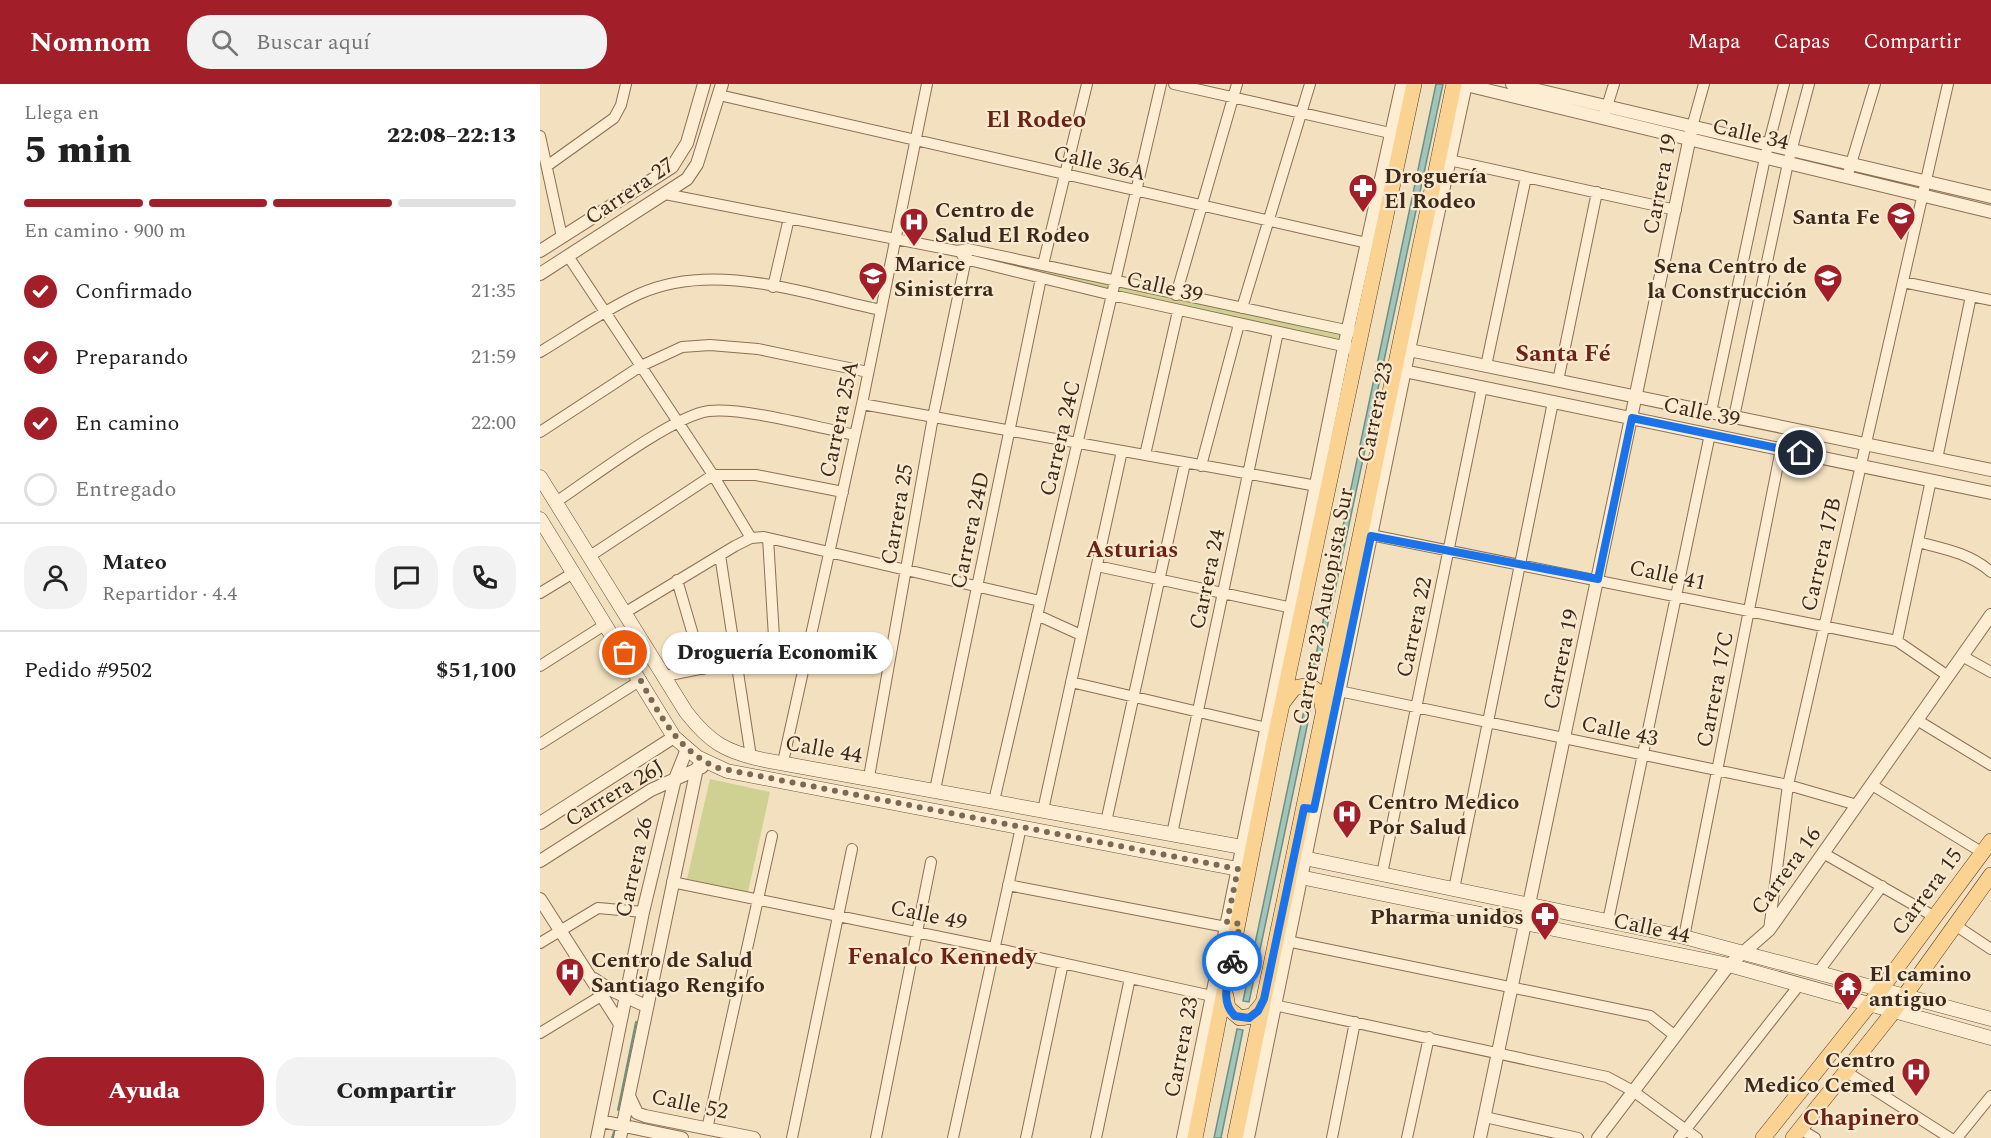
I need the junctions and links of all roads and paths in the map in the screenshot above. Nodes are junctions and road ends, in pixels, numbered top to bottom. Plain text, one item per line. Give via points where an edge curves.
1 (626, 84) edge
2 (704, 84) edge
3 (927, 84) edge
4 (1087, 84) edge
5 (1161, 84) edge
6 (1174, 84) edge
7 (1237, 84) edge
8 (1310, 84) edge
9 (1402, 84) edge
10 (1414, 84) edge
11 (1462, 84) edge
12 (1512, 84) edge
13 (1614, 84) edge
14 (1704, 84) edge
15 (1784, 84) edge
16 (1809, 84) edge
17 (1875, 84) edge
18 (1948, 84) edge
19 (1527, 86) edge
20 (720, 89) edge
21 (1233, 97) junction
22 (1301, 112) junction
23 (1605, 113) junction
24 (1692, 127) junction
25 (1396, 134) junction
26 (540, 136) edge
27 (916, 140) junction
28 (1690, 141) junction
29 (1768, 145) junction
30 (1790, 157) junction
31 (1766, 158) junction
32 (1449, 160) junction
33 (1851, 164) junction
34 (547, 166) junction
35 (1065, 174) junction
36 (1526, 177) junction
37 (1847, 177) junction
38 (1926, 182) junction
39 (1136, 190) junction
40 (1597, 192) junction
41 (665, 194) junction
42 (1923, 195) junction
43 (1991, 197) edge
44 (1202, 205) junction
45 (1676, 210) junction
46 (1991, 212) edge
47 (789, 218) junction
48 (1268, 220) junction
49 (562, 237) junction
50 (896, 239) junction
51 (1367, 243) junction
52 (540, 251) edge
53 (964, 253) junction
54 (568, 256) junction
55 (1043, 265) junction
56 (540, 274) edge
57 (1041, 278) junction
58 (1115, 280) junction
59 (1903, 282) junction
60 (772, 287) junction
61 (1112, 295) junction
62 (1176, 295) junction
63 (1971, 296) junction
64 (1991, 300) edge
65 (1242, 308) junction
66 (881, 310) junction
67 (1178, 311) junction
68 (605, 313) junction
69 (1239, 324) junction
70 (1278, 332) junction
71 (1355, 332) junction
72 (1351, 348) junction
73 (1409, 350) junction
74 (540, 352) edge
75 (640, 366) junction
76 (1486, 366) junction
77 (1404, 371) junction
78 (868, 372) junction
79 (1558, 381) junction
80 (1482, 387) junction
81 (1636, 399) junction
82 (1553, 402) junction
83 (862, 404) junction
84 (1711, 412) junction
85 (933, 417) junction
86 (1632, 417) junction
87 (1734, 417) junction
88 (678, 421) junction
89 (1010, 431) junction
90 (540, 432) edge
91 (855, 435) junction
92 (1710, 435) junction
93 (1078, 443) junction
94 (1866, 444) junction
95 (1781, 449) junction
96 (1122, 451) junction
97 (1145, 455) junction
98 (1937, 459) junction
99 (1185, 463) junction
100 (1201, 466) junction
101 (1861, 466) junction
102 (1991, 470) edge
103 (1249, 474) junction
104 (713, 475) junction
105 (540, 477) edge
106 (1931, 480) junction
107 (1317, 486) junction
108 (843, 492) junction
109 (1991, 493) edge
110 (556, 502) junction
111 (540, 519) edge
112 (570, 525) junction
113 (1371, 536) junction
114 (552, 538) junction
115 (751, 538) junction
116 (768, 538) junction
117 (1918, 542) junction
118 (1448, 552) junction
119 (829, 553) junction
120 (720, 555) junction
121 (590, 556) junction
122 (1520, 565) junction
123 (1096, 566) junction
124 (906, 571) junction
125 (1991, 572) edge
126 (573, 573) junction
127 (1159, 579) junction
128 (1598, 579) junction
129 (677, 580) junction
130 (977, 587) junction
131 (540, 593) edge
132 (1223, 593) junction
133 (1676, 596) junction
134 (1040, 601) junction
135 (1297, 609) junction
136 (626, 612) junction
137 (1749, 612) junction
138 (1037, 615) junction
139 (1991, 615) edge
140 (1348, 619) junction
141 (606, 624) junction
142 (1824, 627) junction
143 (1081, 635) junction
144 (1896, 640) junction
145 (809, 647) junction
146 (775, 654) junction
147 (1962, 656) junction
148 (737, 662) junction
149 (540, 666) edge
150 (702, 669) junction
151 (1991, 672) edge
152 (665, 676) junction
153 (1948, 676) junction
154 (641, 680) junction
155 (1071, 682) junction
156 (1339, 691) junction
157 (1134, 696) junction
158 (1282, 706) junction
159 (1417, 707) junction
160 (1198, 711) junction
161 (1323, 715) junction
162 (1917, 720) junction
163 (1488, 722) junction
164 (1267, 728) junction
165 (674, 737) junction
166 (1564, 738) junction
167 (1275, 742) junction
168 (540, 744) edge
169 (687, 749) junction
170 (1643, 755) junction
171 (751, 757) junction
172 (783, 762) junction
173 (712, 765) junction
174 (804, 765) junction
175 (1991, 765) edge
176 (697, 768) junction
177 (1717, 770) junction
178 (869, 777) junction
179 (1256, 778) junction
180 (675, 779) junction
181 (1872, 784) junction
182 (1788, 785) junction
183 (800, 786) junction
184 (935, 790) junction
185 (994, 801) junction
186 (1857, 805) junction
187 (1262, 808) junction
188 (1309, 809) junction
189 (1043, 810) junction
190 (1106, 822) junction
191 (540, 823) edge
192 (1021, 827) junction
193 (1150, 830) junction
194 (1172, 834) junction
195 (772, 836) dead end
196 (1242, 847) junction
197 (1987, 847) edge
198 (852, 849) dead end
199 (1145, 852) junction
200 (1823, 853) junction
201 (1304, 858) junction
202 (540, 861) edge
203 (932, 862) dead end
204 (1238, 869) junction
205 (1382, 874) junction
206 (1991, 875) edge
207 (1300, 877) junction
208 (672, 882) junction
209 (1008, 885) junction
210 (1882, 886) junction
211 (1454, 889) junction
212 (540, 899) edge
213 (758, 899) junction
214 (1529, 905) junction
215 (644, 912) junction
216 (1287, 915) junction
217 (838, 916) junction
218 (1935, 917) junction
219 (1608, 921) junction
220 (1526, 923) junction
221 (1231, 924) junction
222 (1955, 925) junction
223 (1769, 930) junction
224 (560, 931) junction
225 (917, 932) junction
226 (1684, 937) junction
227 (1287, 941) junction
228 (540, 943) edge
229 (994, 948) junction
230 (1991, 949) edge
231 (1744, 951) junction
232 (1064, 963) junction
233 (1729, 965) junction
234 (1819, 972) junction
235 (591, 976) junction
236 (1130, 978) junction
237 (1800, 984) junction
238 (1512, 988) junction
239 (1882, 988) junction
240 (1219, 994) junction
241 (1905, 995) junction
242 (601, 996) junction
243 (625, 998) junction
244 (1269, 1002) junction
245 (1870, 1004) junction
246 (646, 1006) junction
247 (1894, 1010) junction
248 (1991, 1019) edge
249 (1355, 1022) junction
250 (620, 1024) junction
251 (540, 1033) edge
252 (1674, 1035) junction
253 (1430, 1037) junction
254 (1991, 1038) edge
255 (1498, 1052) junction
256 (1845, 1071) junction
257 (1633, 1091) junction
258 (629, 1095) junction
259 (1991, 1096) edge
260 (1485, 1117) junction
261 (601, 1121) junction
262 (707, 1129) junction
263 (621, 1132) edge
264 (1682, 1134) edge
265 (1796, 1134) edge
266 (597, 1138) edge
267 (682, 1138) edge
268 (754, 1138) edge
269 (792, 1138) edge
270 (876, 1138) edge
271 (953, 1138) edge
272 (1026, 1138) edge
273 (1096, 1138) edge
274 (1183, 1138) edge
275 (1195, 1138) edge
276 (1235, 1138) edge
277 (1248, 1138) edge
278 (1332, 1138) edge
279 (1407, 1138) edge
280 (1480, 1138) edge
281 (1578, 1138) edge
282 (1598, 1138) edge
283 (1697, 1138) edge
284 (1763, 1138) edge
285 (1815, 1138) edge
286 (1950, 1138) edge
287 (1957, 1138) edge

1 - 34 street via 614,117
2 - 49 street, Carrera 27 via 687,143 672,167
3 - 27 street, Carrera 25A
4 - 35 street
5 - 39 street, Carrera 24C
6 - 21 street
7 - 21 street
8 - 22 street
9 - 25 street
10 - 25 main road, Carrera 23 Autopista Sur
11 - 23 street, Calle 34
11 - 32 street, Carrera 23
11 - 140 main road, Carrera 23 Autopista Sur
12 - 19 street, Calle 34
13 - 23 street
14 - 24 street, Carrera 19
15 - 29 street
16 - 30 street
17 - 33 street
18 - 38 street, Carrera 17B
19 - 23 street, Calle 34
20 - 27 street, Calle 36A
20 - 41 street, Carrera 27 via 695,168
21 - 22 street
21 - 44 street
22 - 25 street
22 - 48 street
23 - 24 street, Calle 34
23 - 28 street, Calle 34
24 - 28 street, Carrera 19
24 - 29 street, Calle 34
25 - 51 street
25 - 71 main road, Carrera 23 Autopista Sur
26 - 34 street
27 - 35 street, Calle 36A
27 - 50 street, Carrera 25A
28 - 31 street, Calle 34
28 - 45 street, Carrera 19
29 - 30 street, Calle 34
29 - 31 street
30 - 31 street, Calle 34
30 - 33 street, Calle 34
30 - 37 street, Calle 34
30 - 87 street
31 - 84 street
32 - 36 street
32 - 73 street, Carrera 23
33 - 37 street
33 - 38 street, Calle 34
34 - 49 street
35 - 39 street, Calle 36A
35 - 55 street
36 - 40 street
36 - 76 street
37 - 42 street, Calle 34
38 - 42 street, Carrera 17B
38 - 43 street, Calle 34
39 - 44 street, Calle 36A
39 - 58 street, Carrera 24C
40 - 45 street
40 - 79 street
41 - 47 street, Calle 39
41 - 54 street, Carrera 27
42 - 46 street, Calle 34
42 - 59 street, Carrera 17B
44 - 48 street, Calle 36A
44 - 62 street
45 - 81 street, Carrera 19
47 - 50 street, Calle 39
47 - 60 street
48 - 51 street, Calle 36A
48 - 65 street
49 - 52 street, Carrera 27
50 - 53 street, Calle 39
50 - 66 street, Carrera 25A
51 - 71 street
53 - 55 street, Calle 39
53 - 57 street, Calle 39
53 - 85 street, Carrera 25
54 - 56 street, Carrera 27
54 - 68 street
55 - 58 street, Calle 39
57 - 61 street, Calle 39
57 - 89 street, Carrera 24D
58 - 61 street, Carrera 24C
58 - 62 street, Calle 39
59 - 63 street
59 - 94 street, Carrera 17B
60 - 66 street
60 - 68 street via 735,281 685,281 639,294
61 - 67 street, Calle 39
61 - 93 street, Carrera 24C
62 - 65 street, Calle 39
63 - 64 street
63 - 98 street
65 - 71 street, Calle 39
66 - 78 street, Carrera 25A
67 - 69 street, Calle 39
67 - 97 street
68 - 74 street
68 - 75 street
69 - 70 street, Calle 39
69 - 100 street
70 - 72 street, Calle 39
70 - 103 street, Carrera 24
71 - 72 main road, Carrera 23 Autopista Sur
72 - 107 street, Carrera 23
72 - 135 main road, Carrera 23 Autopista Sur
73 - 76 street, Calle 39
73 - 77 street, Carrera 23
75 - 78 street via 670,350 710,345 758,349
75 - 88 street
75 - 90 street
76 - 79 street, Calle 39
77 - 80 street, Calle 39
77 - 113 street, Carrera 23
78 - 83 street, Carrera 25A
79 - 81 street, Calle 39
80 - 82 street, Calle 39
80 - 118 street, Carrera 22
81 - 84 street, Calle 39
81 - 86 street, Carrera 19
82 - 86 street, Calle 39
82 - 122 street
83 - 85 street
83 - 91 street, Carrera 25A
84 - 87 street, Calle 39
85 - 89 street
85 - 124 street, Carrera 25
86 - 92 street, Calle 39
86 - 128 street, Carrera 19
87 - 94 street, Calle 39
88 - 91 street via 716,410
88 - 104 street
88 - 110 street
89 - 93 street
89 - 130 street, Carrera 24D
91 - 108 street, Carrera 25A
92 - 95 street, Calle 39
92 - 133 street
93 - 96 street
93 - 134 street, Carrera 24C
94 - 98 street, Calle 39
94 - 101 street, Carrera 17B
95 - 101 street, Calle 39
95 - 137 street, Carrera 17C
96 - 97 street
96 - 123 street
97 - 99 street
98 - 102 street, Calle 39
99 - 100 street
99 - 127 street
100 - 103 street
101 - 106 street, Calle 39
101 - 142 street, Carrera 17B
103 - 107 street
103 - 132 street, Carrera 24
104 - 108 street via 756,475
104 - 115 street
104 - 121 street
105 - 110 main road, Calle 44
106 - 109 street, Calle 39
106 - 117 street
107 - 135 street, Carrera 23
108 - 119 street, Carrera 25A
110 - 112 main road, Calle 44
111 - 114 main road, Calle 44
112 - 114 main road via 560,537
112 - 121 main road, Calle 44
113 - 118 street, Calle 41
113 - 140 street, Carrera 23
114 - 126 main road, Calle 44
115 - 116 street
115 - 120 street
116 - 119 street
116 - 146 street
117 - 125 street via 1972,557
117 - 144 street
118 - 122 street, Calle 41
118 - 159 street, Carrera 22
119 - 124 street
119 - 145 street, Carrera 25A
120 - 129 street
120 - 148 street
121 - 136 main road, Calle 44
122 - 128 street, Calle 41
122 - 163 street
123 - 127 street
123 - 143 street
124 - 130 street
124 - 178 street, Carrera 25
126 - 131 street
126 - 141 main road, Calle 44
127 - 132 street
127 - 157 street
128 - 133 street, Calle 41
128 - 166 street, Carrera 19
129 - 136 street
129 - 150 street
130 - 134 street
130 - 184 street, Carrera 24D
132 - 135 street
132 - 160 street, Carrera 24
133 - 137 street, Calle 41
133 - 170 street
134 - 138 street, Carrera 24C
135 - 158 main road, Carrera 23 Autopista Sur
135 - 164 street, Carrera 23
136 - 152 main road, Calle 44
137 - 142 street, Calle 41
137 - 177 street, Carrera 17C
138 - 143 street
138 - 185 street, Carrera 24C
139 - 147 street, Carrera 16
140 - 156 street, Carrera 23
140 - 161 main road, Carrera 23 Autopista Sur
141 - 149 street
141 - 154 main road, Calle 44
142 - 144 street, Calle 41
142 - 182 street, Carrera 17B
143 - 155 street
144 - 153 street, Calle 41
145 - 146 street
145 - 172 street, Carrera 25A
146 - 148 street
147 - 151 street
147 - 153 street, Carrera 16
148 - 150 street
148 - 171 street
150 - 152 street
152 - 171 main road, Calle 44 via 704,735 726,750
153 - 162 street, Carrera 16
154 - 165 main road, Calle 44
154 - 168 street
155 - 157 street
155 - 189 street
156 - 159 street, Calle 43
156 - 188 street, Carrera 23
157 - 160 street
157 - 190 street
158 - 161 main road via 1294,688 1309,685 1320,693
158 - 167 main road, Carrera 23 Autopista Sur
159 - 163 street, Calle 43
159 - 205 street, Carrera 22
160 - 164 street
160 - 194 street, Carrera 24
161 - 188 main road, Carrera 23 Autopista Sur
162 - 175 street
162 - 181 street, Carrera 16
163 - 166 street, Calle 43
163 - 211 street
164 - 179 street, Carrera 23
165 - 169 main road, Calle 44
165 - 191 street, Carrera 26J
166 - 170 street, Calle 43
166 - 214 street, Carrera 19
167 - 179 main road
167 - 187 main road, Carrera 23 Autopista Sur
169 - 173 main road, Calle 44
169 - 180 street, Carrera 26
170 - 177 street, Calle 43
170 - 219 street
171 - 172 main road, Calle 44
172 - 174 main road, Calle 44
173 - 176 street, Carrera 26J
173 - 183 main road, Calle 44
174 - 178 main road, Calle 44
174 - 183 main road
176 - 180 street, Carrera 26J
176 - 208 street, Carrera 26
177 - 182 street, Calle 43
177 - 226 street, Carrera 17C
178 - 184 main road, Calle 44
179 - 187 main road
179 - 196 street, Carrera 23
180 - 202 street, Carrera 26J via 651,790
180 - 215 street, Carrera 26
181 - 186 street, Carrera 16
181 - 197 street
182 - 186 street, Calle 43
182 - 223 street, Carrera 17B
183 - 192 main road, Calle 44
184 - 185 main road, Calle 44
185 - 189 main road, Calle 44
186 - 200 street, Carrera 16
187 - 221 main road, Carrera 23 Autopista Sur
188 - 201 street, Carrera 23
188 - 216 main road, Carrera 23 Autopista Sur
189 - 190 main road, Calle 44
190 - 193 main road, Calle 44
192 - 199 main road, Calle 44
192 - 209 street
193 - 194 main road, Calle 44
193 - 199 main road
194 - 196 main road, Calle 44
195 - 213 street
196 - 204 street, Carrera 23
197 - 218 main road, Carrera 15
198 - 217 street
199 - 204 main road, Calle 44
200 - 210 street
200 - 223 street, Carrera 16
201 - 205 main road, Calle 44
201 - 207 street, Carrera 23
203 - 225 street
204 - 221 street, Carrera 23
205 - 211 main road, Calle 44
206 - 222 main road, Carrera 15
207 - 216 street, Carrera 23
207 - 220 main road, Calle 44
208 - 213 street, Calle 49
208 - 246 street, Carrera 26
209 - 221 street
209 - 229 street
210 - 218 street
210 - 234 street
211 - 214 main road, Calle 44
212 - 224 street
213 - 217 street, Calle 49
213 - 262 street
214 - 219 main road, Calle 44
214 - 220 street, Carrera 19
215 - 224 street via 598,908
215 - 243 street, Carrera 26
216 - 227 street, Carrera 23
216 - 244 main road, Carrera 23 Autopista Sur
217 - 225 street, Calle 49
217 - 269 street
218 - 239 main road, Carrera 15
219 - 226 main road, Calle 44
220 - 233 main road, Calle 44
220 - 238 street, Carrera 19
221 - 240 main road, Carrera 23 Autopista Sur
222 - 230 street
222 - 241 main road, Carrera 15
223 - 231 street, Carrera 16
224 - 228 street
224 - 235 street
225 - 229 street, Calle 49
225 - 270 street
226 - 231 main road, Calle 44
227 - 238 street
227 - 244 street, Carrera 23
229 - 232 street, Calle 49
229 - 271 street
231 - 233 street, Carrera 16
231 - 234 main road, Calle 44
232 - 236 street, Calle 49
232 - 272 street
233 - 237 main road, Calle 44
233 - 252 street, Carrera 16
234 - 239 main road, Calle 44
235 - 242 street
235 - 243 street
236 - 240 street, Calle 49
236 - 273 street
237 - 245 main road, Calle 44
237 - 264 street
238 - 252 street via 1650,1016
238 - 255 street, Carrera 19
239 - 241 main road, Calle 44
239 - 245 main road, Carrera 15
240 - 244 main road via 1240,1018 1255,1015
240 - 274 street, Carrera 23
240 - 275 main road, Carrera 23 Autopista Sur
241 - 247 main road, Carrera 15
241 - 248 main road, Calle 44
242 - 250 street
242 - 251 street
243 - 246 street
243 - 250 street, Carrera 26
244 - 249 street
244 - 276 main road, Carrera 23 Autopista Sur
244 - 277 street, Carrera 23
245 - 247 main road, Calle 44
245 - 284 main road, Carrera 15
246 - 258 street, Carrera 26
247 - 254 main road, Calle 44
247 - 256 main road, Carrera 15
249 - 253 street
249 - 278 street
250 - 261 street, Carrera 26
252 - 257 street, Carrera 16
253 - 255 street
253 - 279 street
255 - 257 street via 1606,1077
255 - 260 street, Carrera 19
256 - 265 main road, Carrera 15
256 - 286 street
257 - 264 street
257 - 282 street, Carrera 16
258 - 262 street, Calle 52 via 637,1113
258 - 263 street, Carrera 26
259 - 287 street
260 - 280 street, Carrera 19
260 - 281 street
261 - 263 street, Calle 52
261 - 266 street, Carrera 26
262 - 268 street, Calle 52
263 - 267 street, Calle 52
264 - 283 street
265 - 285 street

